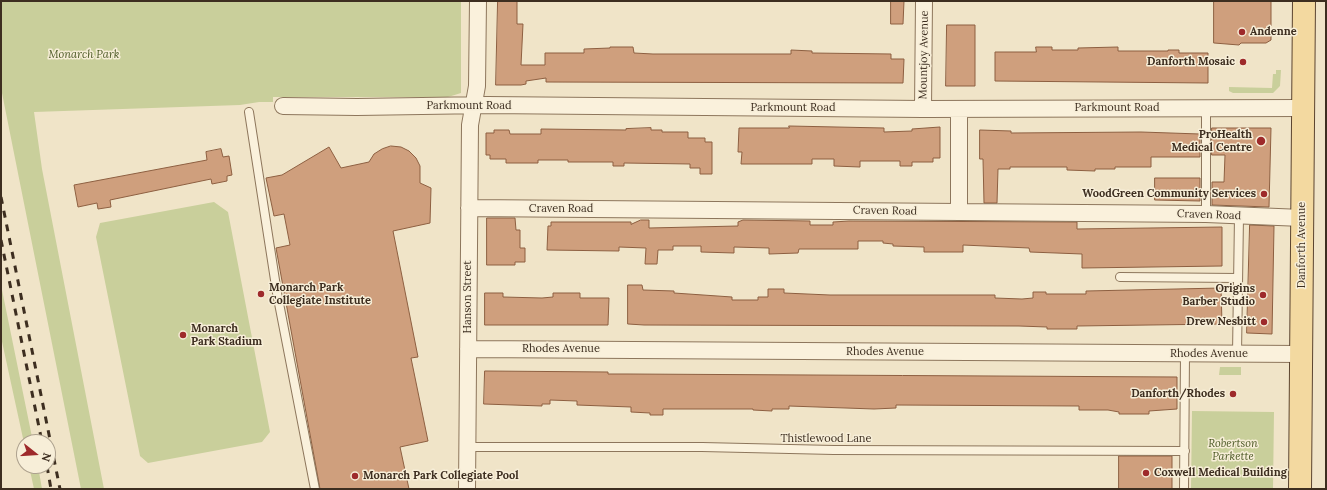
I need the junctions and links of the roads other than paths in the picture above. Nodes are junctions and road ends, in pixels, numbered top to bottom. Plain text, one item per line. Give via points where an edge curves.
1 (478, 1) edge
2 (924, 1) edge
3 (1304, 1) edge
4 (473, 105) junction
5 (283, 106) dead end
6 (1206, 108) junction
7 (1303, 108) junction
8 (923, 109) junction
9 (959, 109) junction
10 (249, 112) dead end
11 (469, 208) junction
12 (959, 212) junction
13 (1206, 214) junction
14 (1239, 216) junction
15 (1302, 218) junction
16 (1120, 277) dead end
17 (1238, 278) junction
18 (468, 349) junction
19 (1186, 354) junction
20 (1237, 354) junction
21 (1301, 354) junction
22 (467, 447) junction
23 (1185, 452) junction
24 (315, 489) edge
25 (467, 489) edge
26 (1184, 489) edge
27 (1300, 489) edge

1 - 4 street, Hanson Street via 477,86
2 - 8 street, Mountjoy Avenue
3 - 7 main road, Danforth Avenue
4 - 5 street, Parkmount Road
4 - 8 street, Parkmount Road
4 - 11 street, Hanson Street via 470,124
6 - 7 street, Parkmount Road
6 - 9 street, Parkmount Road
6 - 13 lane
7 - 15 main road, Danforth Avenue
8 - 9 street, Parkmount Road
9 - 12 street
10 - 24 lane via 277,293
11 - 12 street, Craven Road
11 - 18 street, Hanson Street
12 - 13 street, Craven Road
13 - 14 street, Craven Road
14 - 15 street, Craven Road
14 - 17 lane
15 - 21 main road, Danforth Avenue
16 - 17 lane
17 - 20 lane
18 - 19 street, Rhodes Avenue
18 - 22 street, Hanson Street
19 - 20 street, Rhodes Avenue
19 - 23 lane
20 - 21 street, Rhodes Avenue
21 - 27 main road, Danforth Avenue
22 - 23 lane, Thistlewood Lane
22 - 25 street, Hanson Street
23 - 26 lane

